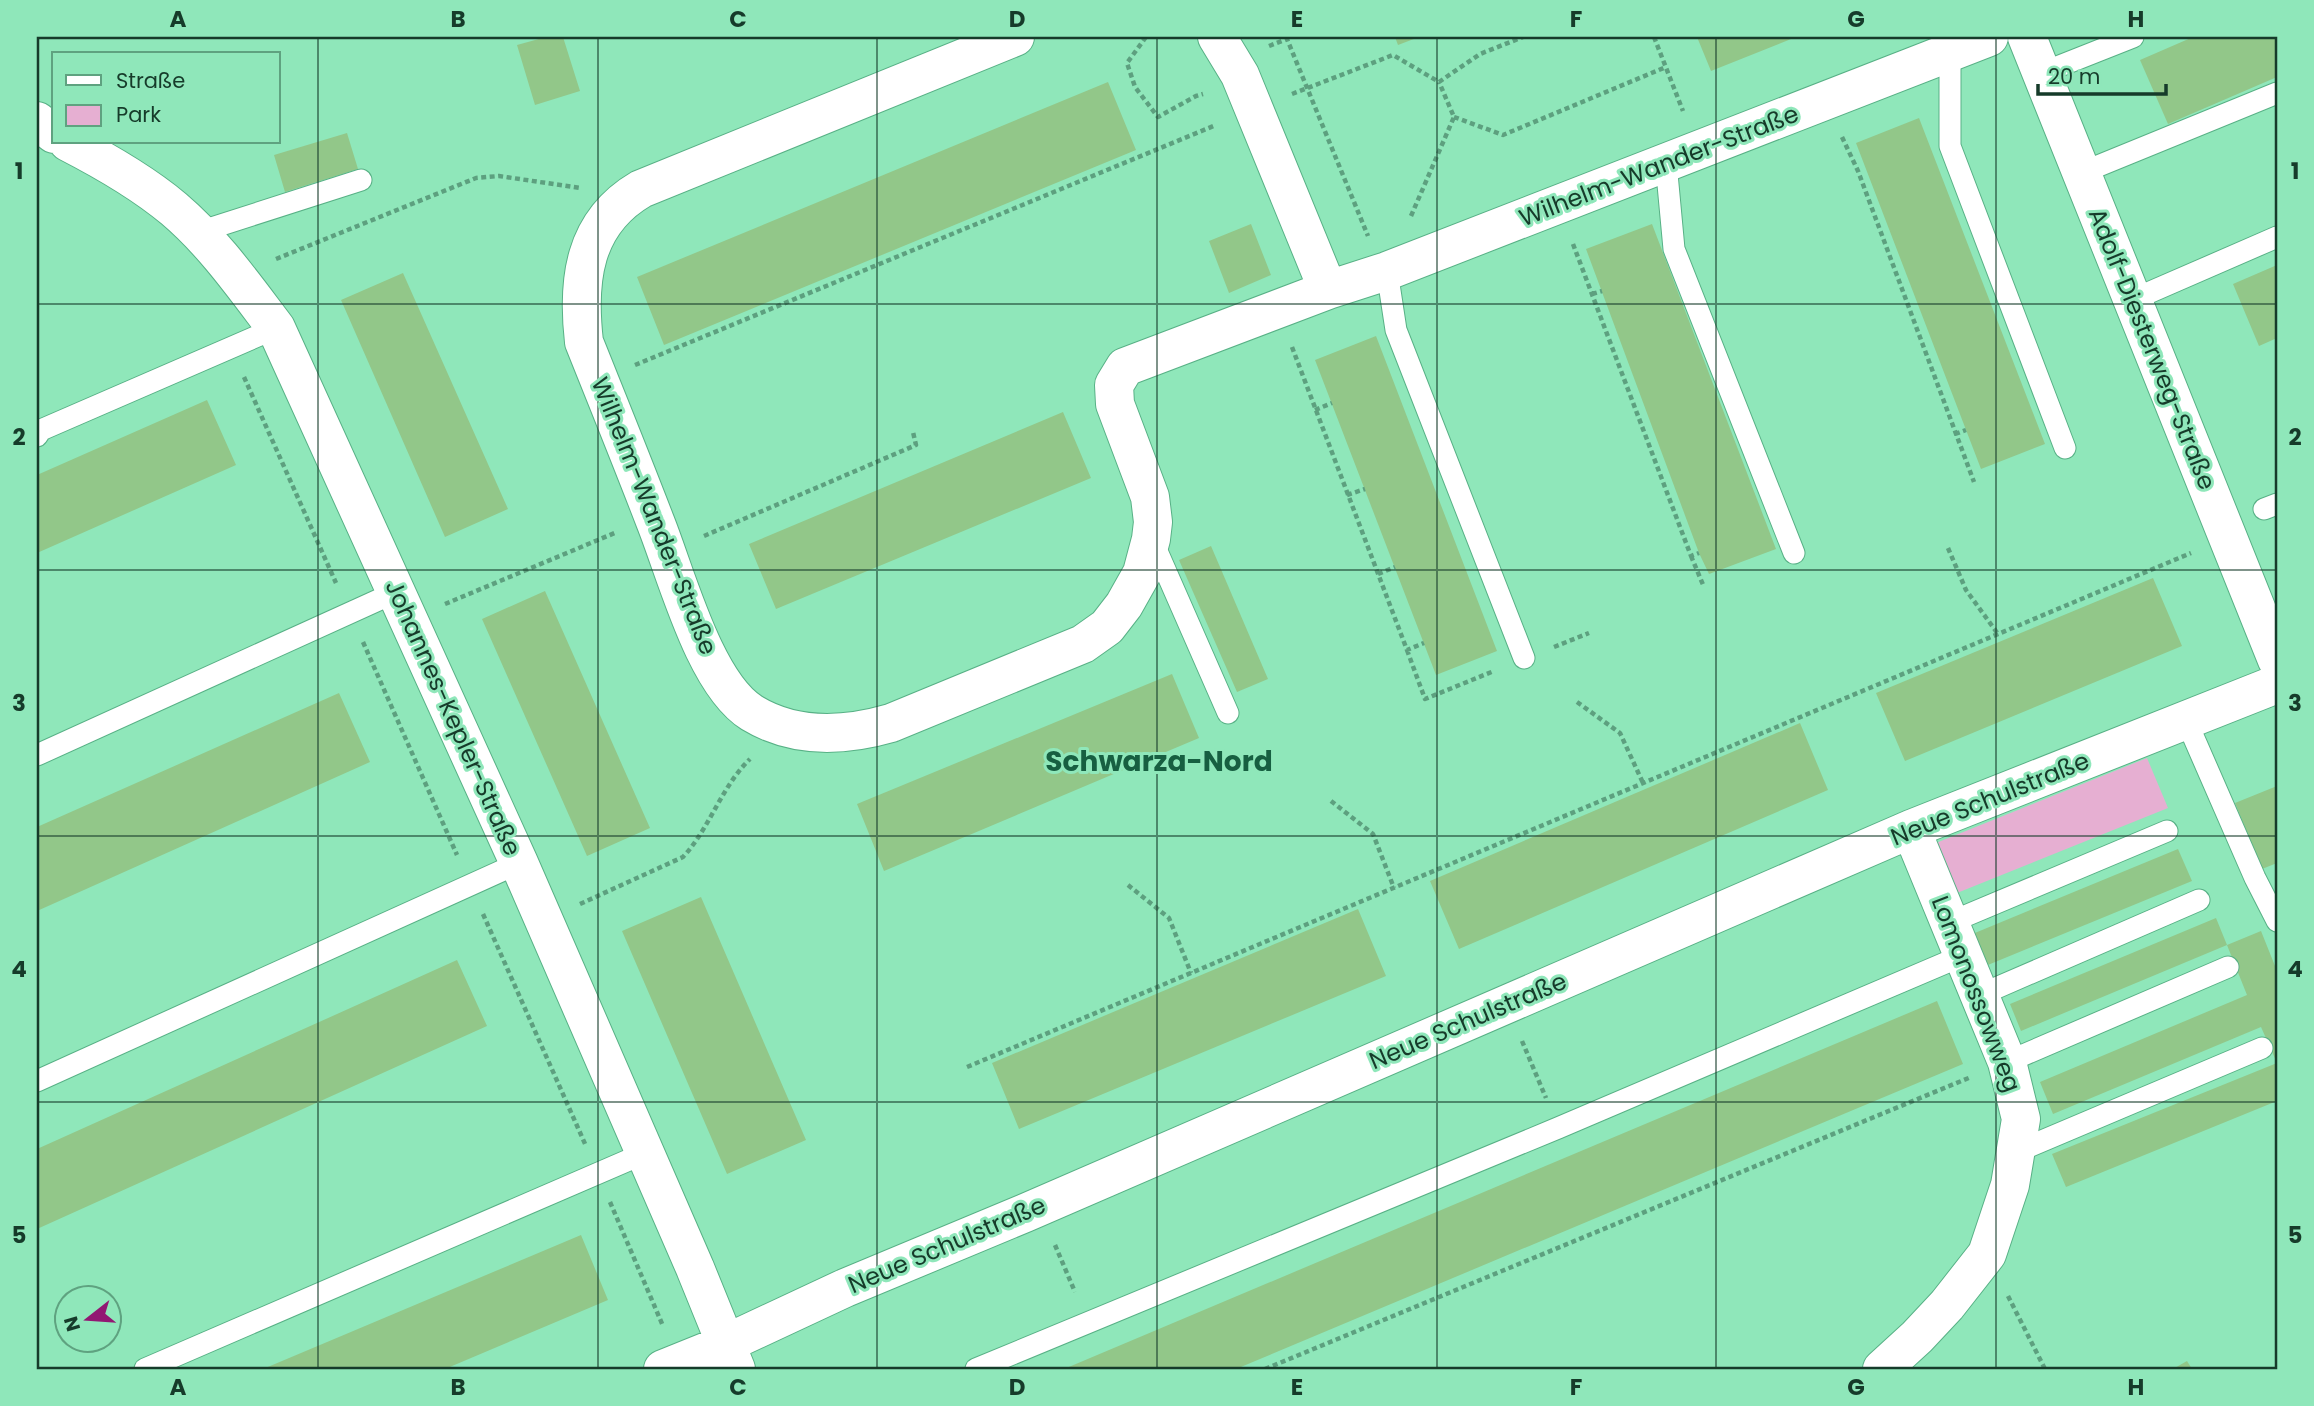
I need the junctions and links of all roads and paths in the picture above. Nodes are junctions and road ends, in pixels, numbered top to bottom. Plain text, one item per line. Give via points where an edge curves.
1 (1015, 37) edge
2 (1146, 37) edge
3 (1523, 37) edge
4 (1654, 37) edge
5 (1989, 37) edge
6 (2027, 37) edge
7 (2133, 37) edge
8 (1950, 52) junction
9 (1666, 67) junction
10 (2042, 73) junction
11 (1237, 74) edge
12 (1439, 82) junction
13 (1307, 88) junction
14 (2277, 93) edge
15 (1454, 117) junction
16 (37, 121) edge
17 (52, 133) edge
18 (72, 144) edge
19 (1682, 156) junction
20 (1857, 171) dead end
21 (2081, 173) junction
22 (361, 180) dead end
23 (1872, 184) dead end
24 (1863, 188) junction
25 (629, 196) junction
26 (198, 232) junction
27 (2277, 237) edge
28 (1902, 264) dead end
29 (1893, 268) junction
30 (1385, 272) junction
31 (236, 275) junction
32 (1585, 278) dead end
33 (1328, 290) junction
34 (1602, 291) dead end
35 (1592, 294) junction
36 (2132, 300) junction
37 (276, 328) junction
38 (1934, 347) dead end
39 (231, 348) junction
40 (1924, 351) junction
41 (1633, 373) dead end
42 (1624, 377) junction
43 (599, 380) junction
44 (1306, 386) dead end
45 (1332, 403) dead end
46 (1315, 410) junction
47 (1966, 430) dead end
48 (914, 432) dead end
49 (1955, 434) junction
50 (37, 436) edge
51 (2064, 448) dead end
52 (1664, 455) dead end
53 (1655, 459) junction
54 (1974, 482) dead end
55 (1365, 489) dead end
56 (1347, 495) junction
57 (654, 517) junction
58 (2228, 538) junction
59 (1151, 539) junction
60 (1948, 548) dead end
61 (668, 552) junction
62 (1699, 553) dead end
63 (1794, 553) dead end
64 (1691, 556) junction
65 (1395, 567) dead end
66 (1378, 574) junction
67 (1704, 587) dead end
68 (402, 605) junction
69 (350, 613) junction
70 (1998, 634) junction
71 (1424, 643) dead end
72 (1407, 650) junction
73 (1524, 658) dead end
74 (2277, 660) edge
75 (2277, 684) edge
76 (1425, 699) dead end
77 (1577, 702) dead end
78 (1228, 713) dead end
79 (2186, 720) junction
80 (782, 727) junction
81 (37, 755) edge
82 (1643, 783) junction
83 (1331, 801) dead end
84 (1911, 829) junction
85 (2167, 831) dead end
86 (519, 863) junction
87 (2268, 883) edge
88 (471, 886) junction
89 (1128, 886) dead end
90 (1394, 888) junction
91 (2199, 901) dead end
92 (544, 920) junction
93 (2277, 921) edge
94 (1957, 938) junction
95 (2228, 967) dead end
96 (1191, 973) junction
97 (1980, 995) junction
98 (2262, 1048) dead end
99 (1529, 1058) dead end
100 (2007, 1062) junction
101 (967, 1067) dead end
102 (37, 1081) edge
103 (1558, 1128) junction
104 (2016, 1152) junction
105 (645, 1153) junction
106 (598, 1174) junction
107 (1987, 1254) junction
108 (1059, 1256) dead end
109 (1088, 1322) junction
110 (731, 1357) edge
111 (671, 1366) edge
112 (145, 1369) edge
113 (976, 1369) edge
114 (1265, 1369) edge
115 (1882, 1369) edge
116 (2045, 1369) edge

1 - 25 street, Wilhelm-Wander-Straße
2 - 11 path via 1127,63 1135,87 1158,117 1215,91
3 - 12 path via 1480,54
4 - 9 path
5 - 8 street, Wilhelm-Wander-Straße
6 - 10 street, Adolf-Diesterweg-Straße
7 - 10 lane
8 - 19 street, Wilhelm-Wander-Straße
8 - 51 lane via 1950,146
9 - 15 path via 1503,135
9 - 19 path
10 - 21 street, Adolf-Diesterweg-Straße
11 - 13 path
11 - 13 path via 1287,39
11 - 33 street
11 - 43 path
12 - 13 path via 1393,55
12 - 15 path
13 - 30 path
14 - 21 lane
15 - 30 path
16 - 17 street
18 - 26 street, Johannes-Kepler-Straße via 172,207
19 - 30 street, Wilhelm-Wander-Straße
19 - 63 lane via 1674,249
20 - 24 path
21 - 36 street, Adolf-Diesterweg-Straße
22 - 26 lane
23 - 24 path
24 - 29 path
25 - 31 path via 499,176 477,178
25 - 43 street, Wilhelm-Wander-Straße via 606,218 591,245 581,281 584,342
26 - 31 street, Johannes-Kepler-Straße
27 - 36 lane
28 - 29 path
29 - 40 path
30 - 33 street, Wilhelm-Wander-Straße
30 - 73 lane via 1396,330
31 - 37 street, Johannes-Kepler-Straße
32 - 35 path
33 - 59 street, Wilhelm-Wander-Straße via 1125,367 1114,385 1115,404 1150,497
34 - 35 path
35 - 42 path
36 - 58 street, Adolf-Diesterweg-Straße
37 - 39 lane
37 - 68 street, Johannes-Kepler-Straße
38 - 40 path
39 - 50 lane via 41,430
39 - 69 path
40 - 49 path
41 - 42 path
42 - 53 path
43 - 57 street, Wilhelm-Wander-Straße
44 - 46 path
45 - 46 path
46 - 56 path
47 - 49 path
48 - 61 path via 916,444
49 - 54 path
52 - 53 path
53 - 64 path
55 - 56 path
56 - 66 path
57 - 61 street, Wilhelm-Wander-Straße
57 - 68 path
58 - 70 path
58 - 74 street, Adolf-Diesterweg-Straße
59 - 78 lane
59 - 80 street, Wilhelm-Wander-Straße via 1142,573 1125,605 1107,627 1083,644 867,730 835,734
60 - 70 path via 1966,590
61 - 80 street, Wilhelm-Wander-Straße via 699,638 727,690 751,712
62 - 64 path
64 - 67 path
65 - 66 path
66 - 72 path
68 - 69 lane
68 - 86 street, Johannes-Kepler-Straße
69 - 81 lane
69 - 88 path
70 - 82 path
71 - 72 path
72 - 76 path
75 - 79 street, Neue Schulstraße
77 - 82 path via 1620,733
79 - 84 street, Neue Schulstraße
79 - 87 lane
80 - 92 path via 735,773 683,857
82 - 90 path
83 - 90 path via 1373,834
84 - 94 street, Lomonossowweg
84 - 110 street, Neue Schulstraße via 845,1288
85 - 94 lane
86 - 88 lane
86 - 92 street, Johannes-Kepler-Straße
87 - 93 lane
88 - 102 lane
88 - 106 path
89 - 96 path via 1170,918
90 - 96 path
91 - 97 lane
92 - 105 street, Johannes-Kepler-Straße
94 - 97 street, Lomonossowweg
94 - 103 lane
95 - 100 lane
96 - 101 path
97 - 100 street, Lomonossowweg
98 - 104 lane
99 - 103 path
100 - 104 street, Lomonossowweg via 2021,1119
100 - 114 path
103 - 109 lane
104 - 107 street, Lomonossowweg
105 - 106 lane
105 - 110 street, Johannes-Kepler-Straße
106 - 111 path
106 - 112 lane
107 - 115 street, Lomonossowweg via 1939,1313
107 - 116 path
108 - 109 path
109 - 113 lane
110 - 111 street, Neue Schulstraße

